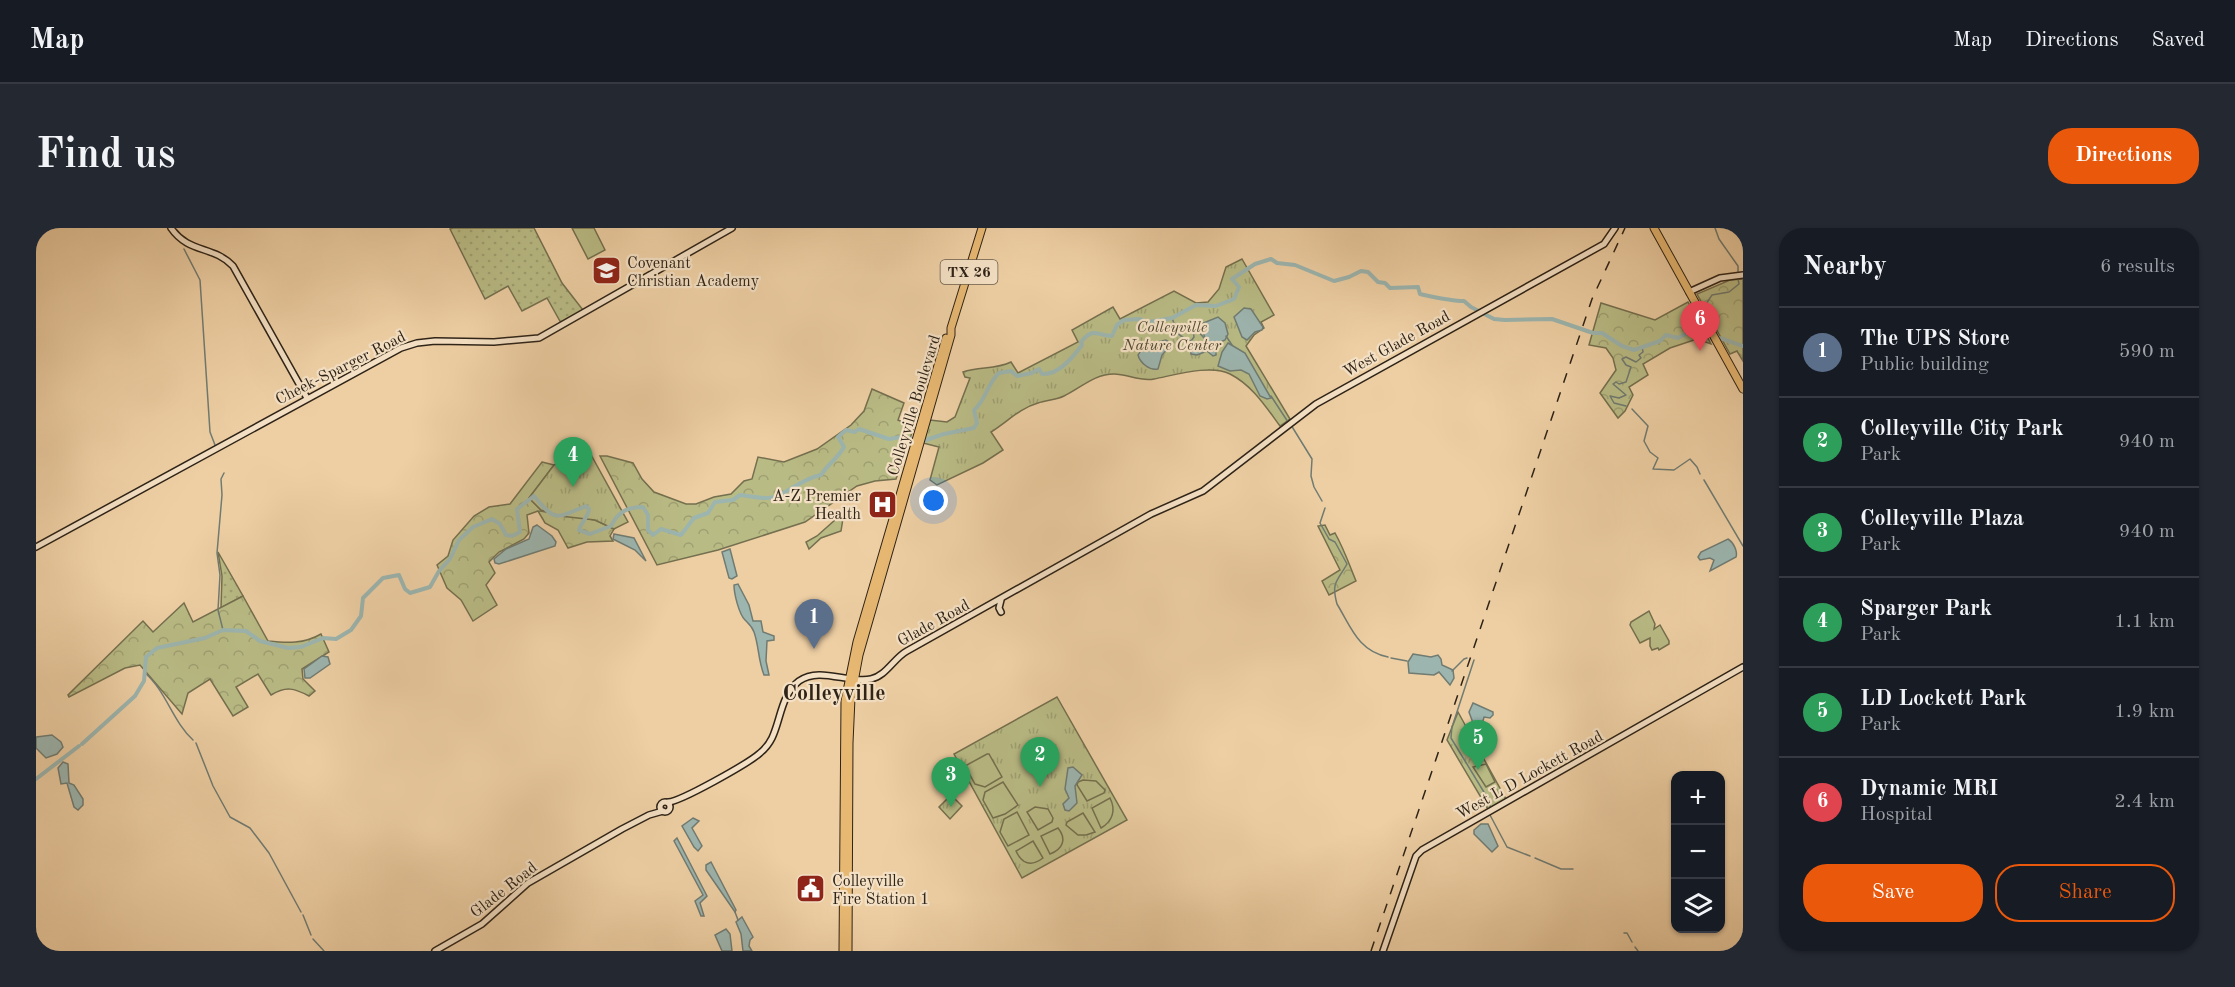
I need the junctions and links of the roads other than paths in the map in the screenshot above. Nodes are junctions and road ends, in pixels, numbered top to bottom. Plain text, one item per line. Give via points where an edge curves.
1 (171, 228) edge
2 (732, 228) edge
3 (982, 228) edge
4 (1615, 228) edge
5 (1654, 228) edge
6 (1743, 275) edge
7 (1689, 292) junction
8 (943, 354) junction
9 (942, 368) junction
10 (948, 374) dead end
11 (937, 377) junction
12 (1743, 389) edge
13 (307, 398) junction
14 (1196, 494) joint
15 (36, 547) edge
16 (1004, 597) junction
17 (1001, 612) dead end
18 (1743, 667) edge
19 (851, 678) junction
20 (669, 805) junction
21 (662, 808) junction
22 (846, 909) junction
23 (435, 951) edge
24 (843, 951) edge
25 (848, 951) edge
26 (1383, 951) edge

1 - 13 main road via 185,243 231,264
2 - 13 main road, Cheek-Sparger Road via 545,335 515,341 435,341 410,345
3 - 8 main road, Colleyville Boulevard / TX 26
4 - 14 main road, West Glade Road via 1604,244 1316,404
5 - 7 main road
6 - 7 main road via 1720,278
7 - 12 main road
8 - 9 main road, Colleyville Boulevard / TX 26
8 - 11 main road, Colleyville Boulevard / TX 26
9 - 10 main road
9 - 11 main road, Colleyville Boulevard / TX 26
11 - 19 main road, Colleyville Boulevard / TX 26
13 - 15 main road, Cheek-Sparger Road
14 - 16 main road, Glade Road via 1151,514
16 - 17 main road via 999,604
16 - 19 main road, Glade Road via 899,655 881,674 870,679
18 - 26 main road, West L D Lockett Road via 1422,850 1416,856
19 - 20 main road, Glade Road via 816,675 801,680 787,695 772,738 762,752
19 - 22 main road, Colleyville Boulevard / TX 26 via 844,701
20 - 21 main road, Glade Road via 668,811
20 - 21 main road, Glade Road via 663,802
21 - 23 main road, Glade Road via 528,883 482,924
22 - 24 main road, Colleyville Boulevard / TX 26
22 - 25 main road, Colleyville Boulevard / TX 26

